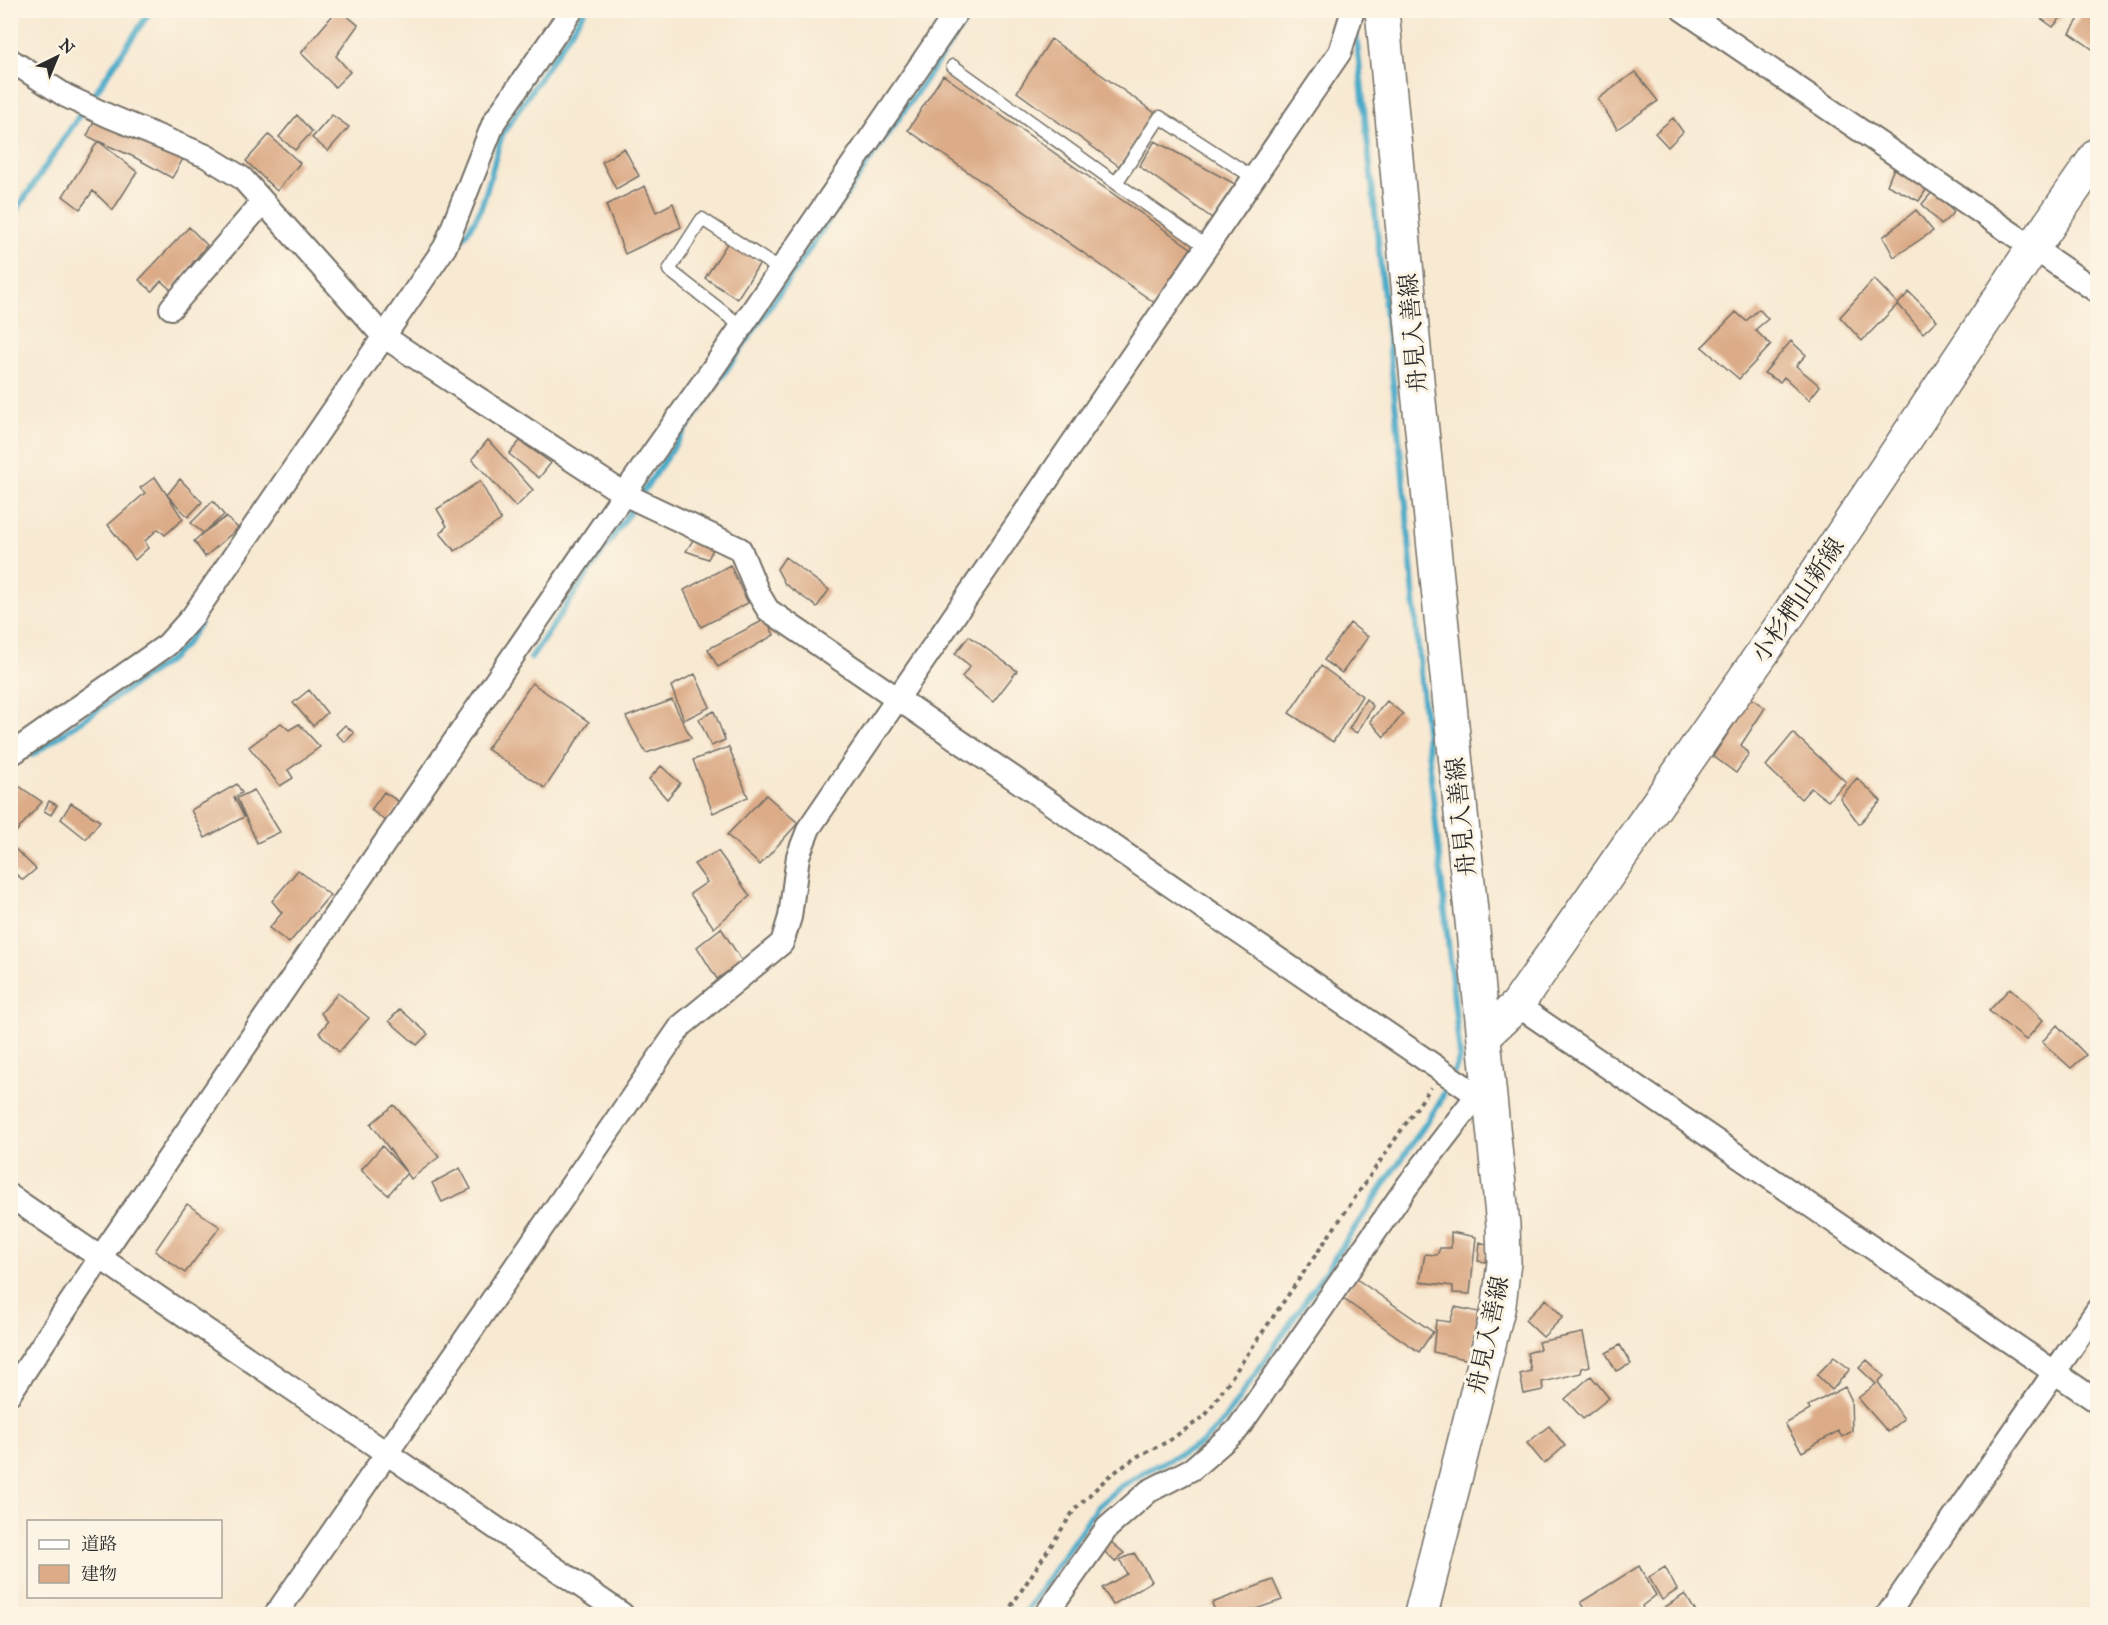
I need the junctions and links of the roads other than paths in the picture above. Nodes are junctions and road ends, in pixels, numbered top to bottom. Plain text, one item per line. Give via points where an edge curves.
1 (572, 10) edge
2 (958, 10) edge
3 (1353, 10) edge
4 (1382, 10) edge
5 (1683, 10) edge
6 (10, 60) edge
7 (953, 66) dead end
8 (2097, 154) edge
9 (1254, 178) junction
10 (1116, 183) junction
11 (263, 202) junction
12 (1207, 247) junction
13 (2033, 248) junction
14 (779, 269) junction
15 (2097, 292) edge
16 (171, 309) dead end
17 (741, 326) junction
18 (383, 336) junction
19 (624, 494) junction
20 (898, 698) junction
21 (10, 755) edge
22 (1517, 1005) junction
23 (1485, 1035) junction
24 (1482, 1088) junction
25 (10, 1196) edge
26 (100, 1258) junction
27 (2097, 1309) edge
28 (2055, 1373) junction
29 (10, 1393) edge
30 (2097, 1402) edge
31 (387, 1452) junction
32 (276, 1614) edge
33 (622, 1614) edge
34 (1046, 1614) edge
35 (1421, 1614) edge
36 (1888, 1614) edge

1 - 18 street via 494,123 445,247
2 - 14 street
3 - 9 street via 1340,52
4 - 23 main road, 舟見入善線
5 - 13 street
6 - 11 street via 66,96 206,156 242,178
7 - 10 lane
8 - 13 main road, 小杉椚山新線
9 - 10 lane via 1160,117
9 - 12 street
10 - 12 lane
11 - 16 street
11 - 18 street
12 - 20 street
13 - 15 street
13 - 22 main road, 小杉椚山新線 via 1779,629
14 - 17 street
14 - 17 lane via 702,219 669,270
17 - 19 street
18 - 19 street
18 - 21 street via 193,616 174,638
19 - 20 street via 740,549 768,610
19 - 26 street
20 - 24 street via 1442,1071
20 - 31 street via 810,828 798,856 790,917 782,943 681,1026
22 - 23 main road, 小杉椚山新線
22 - 28 street
23 - 24 main road, 舟見入善線
24 - 34 street via 1408,1185 1237,1430 1192,1469 1149,1491 1107,1528
24 - 35 main road, 舟見入善線 via 1503,1225 1504,1262 1499,1305
25 - 26 street
26 - 29 street
26 - 31 street
27 - 28 street
28 - 30 street
28 - 36 street
31 - 32 street
31 - 33 street

